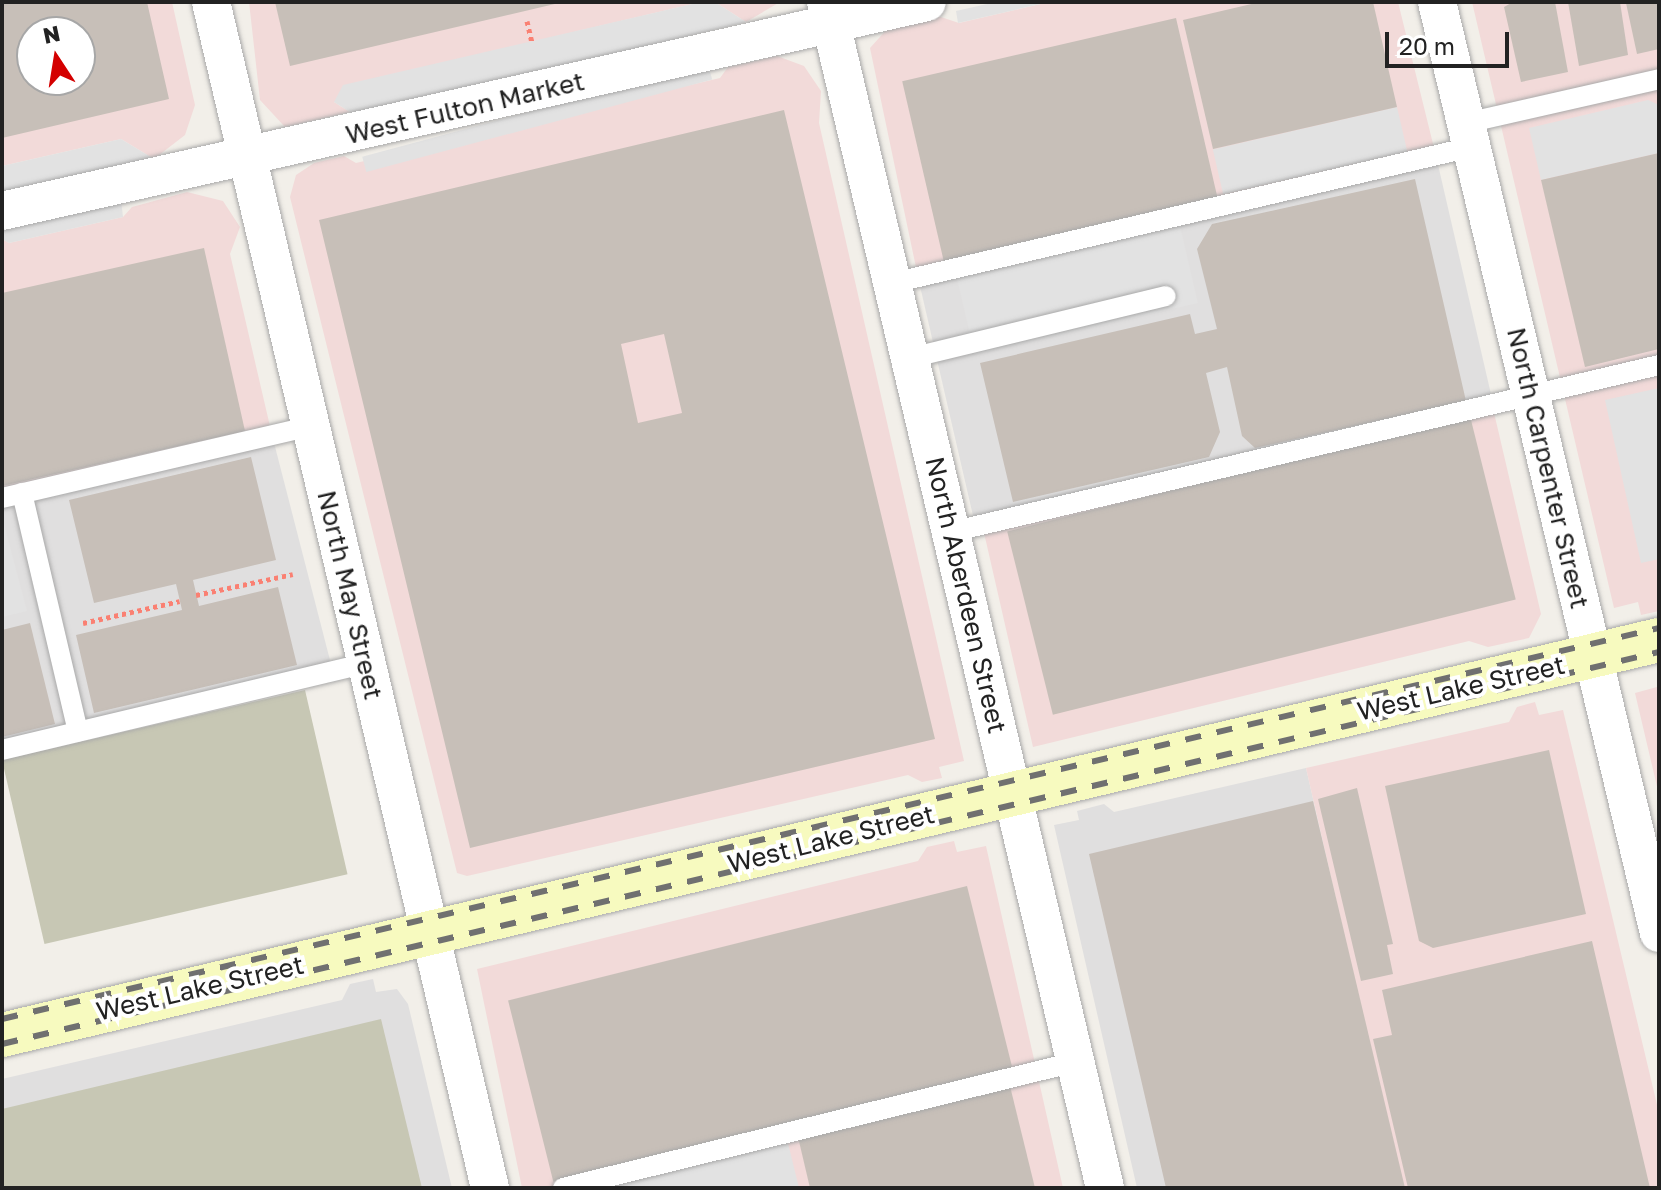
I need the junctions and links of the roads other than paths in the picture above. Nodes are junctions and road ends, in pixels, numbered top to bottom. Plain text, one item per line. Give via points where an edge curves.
1 (211, 2) edge
2 (927, 2) edge
3 (1437, 2) edge
4 (829, 12) edge
5 (1659, 79) edge
6 (1468, 135) junction
7 (247, 158) junction
8 (2, 211) edge
9 (893, 283) junction
10 (1166, 296) dead end
11 (910, 358) junction
12 (1659, 365) edge
13 (1531, 396) junction
14 (311, 426) junction
15 (12, 496) edge
16 (951, 532) junction
17 (1659, 640) edge
18 (1593, 657) junction
19 (367, 663) junction
20 (78, 732) junction
21 (2, 750) edge
22 (1013, 794) junction
23 (1658, 928) edge
24 (430, 933) junction
25 (2, 1035) edge
26 (1075, 1062) junction
27 (490, 1188) edge
28 (563, 1188) edge
29 (1105, 1188) edge

1 - 7 street, North May Street
2 - 4 street, West Fulton Market
3 - 6 street, North Carpenter Street
4 - 7 street, West Fulton Market
4 - 9 street, North Aberdeen Street
5 - 6 lane
6 - 9 lane
6 - 13 street, North Carpenter Street
7 - 8 street, West Fulton Market
7 - 14 street, North May Street
9 - 11 street, North Aberdeen Street
10 - 11 lane
11 - 16 street, North Aberdeen Street
12 - 13 lane
13 - 16 lane
13 - 18 street, North Carpenter Street
14 - 15 lane
14 - 19 street, North May Street
15 - 20 lane via 54,629
16 - 22 street, North Aberdeen Street
17 - 18 main road, West Lake Street
18 - 22 main road, West Lake Street
18 - 23 street, North Carpenter Street
19 - 20 lane
19 - 24 street, North May Street
20 - 21 lane
22 - 24 main road, West Lake Street
22 - 26 street, North Aberdeen Street
24 - 25 main road, West Lake Street
24 - 27 street, North May Street
26 - 28 lane
26 - 29 street, North Aberdeen Street

